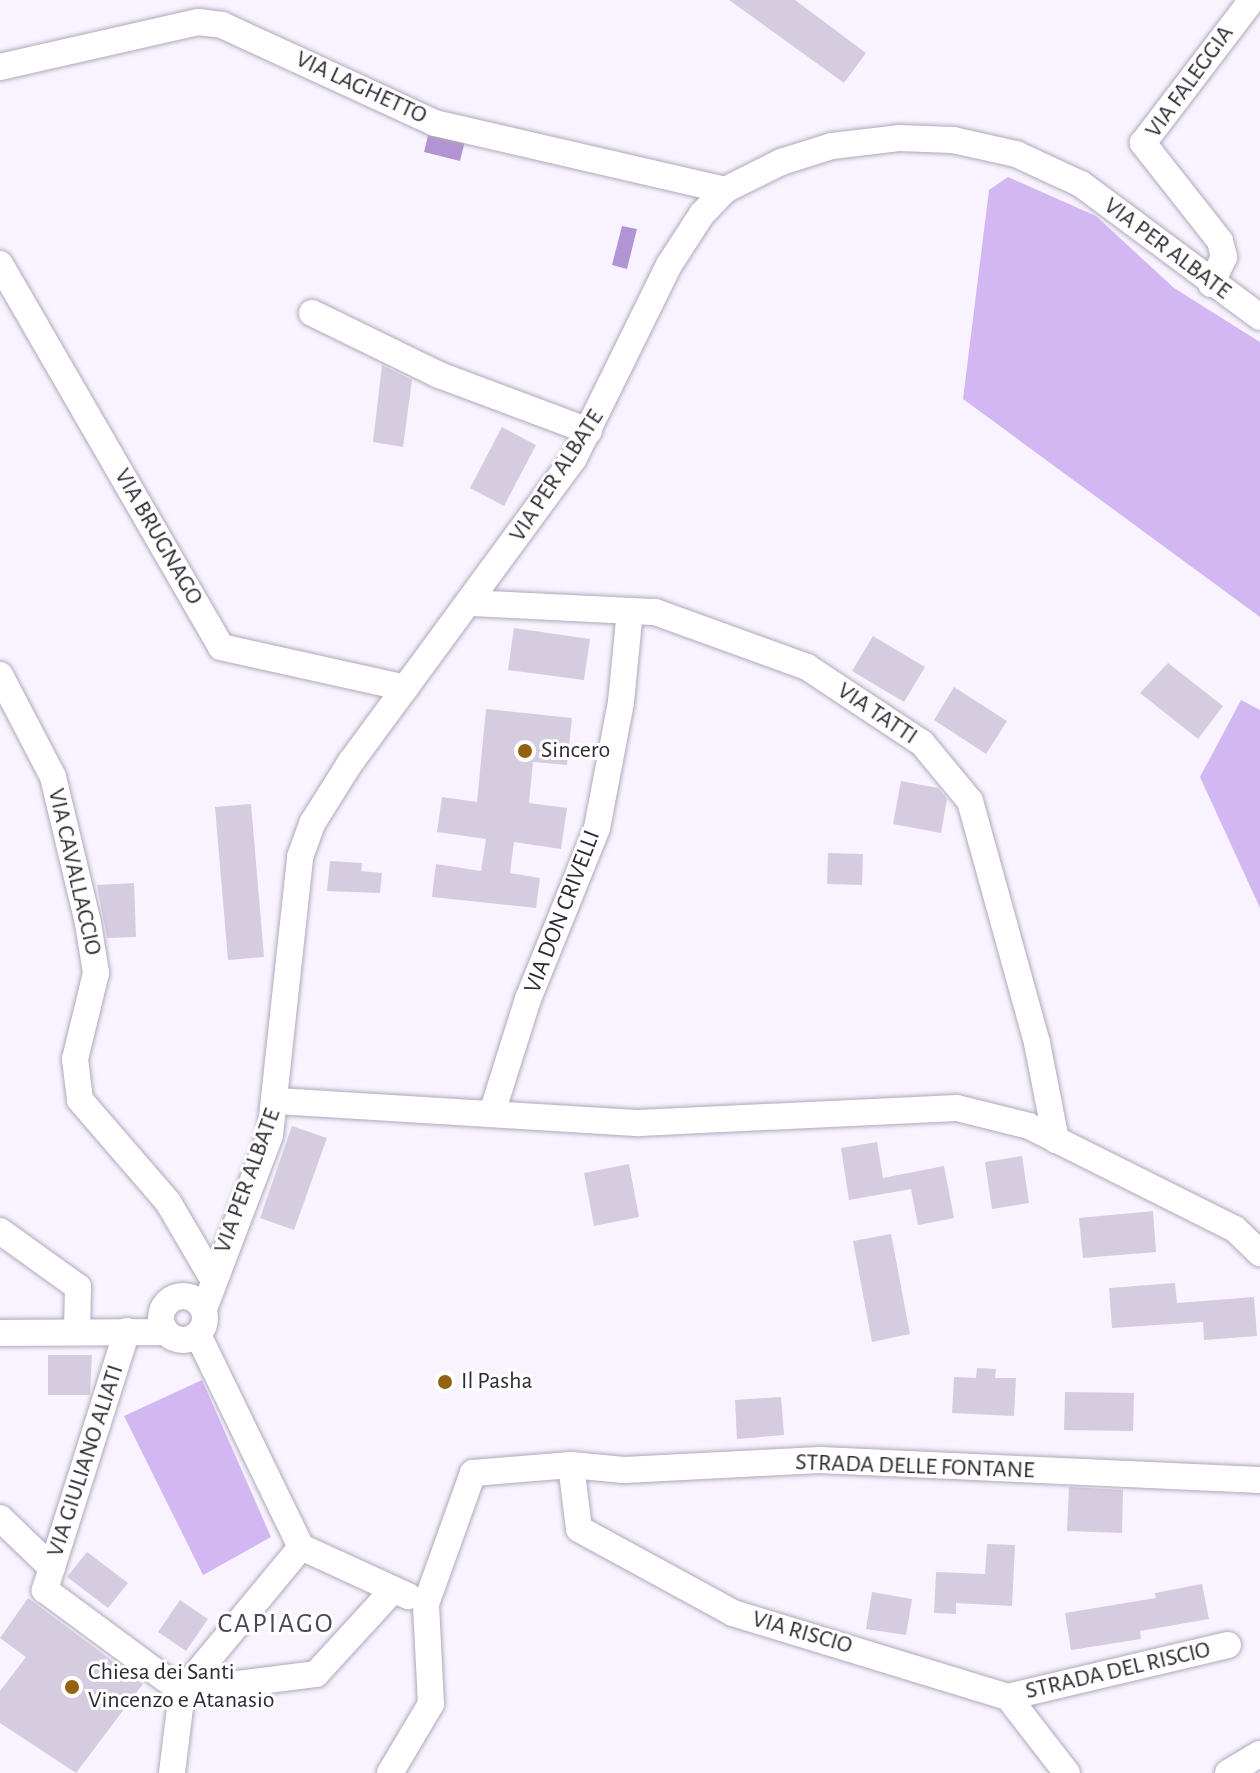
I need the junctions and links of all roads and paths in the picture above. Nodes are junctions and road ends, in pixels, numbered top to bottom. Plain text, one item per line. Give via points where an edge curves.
1 (1252, 0) edge
2 (0, 67) edge
3 (725, 190) junction
4 (0, 264) edge
5 (1211, 284) junction
6 (312, 313) dead end
7 (1260, 317) edge
8 (589, 431) junction
9 (470, 603) junction
10 (630, 611) junction
11 (0, 675) edge
12 (406, 688) junction
13 (277, 1101) junction
14 (492, 1113) junction
15 (1056, 1140) junction
16 (0, 1231) edge
17 (1260, 1253) edge
18 (214, 1270) junction
19 (197, 1313) junction
20 (164, 1322) junction
21 (77, 1331) junction
22 (120, 1331) junction
23 (0, 1333) edge
24 (571, 1465) junction
25 (1260, 1480) edge
26 (0, 1518) edge
27 (301, 1547) junction
28 (48, 1579) junction
29 (393, 1590) junction
30 (426, 1604) junction
31 (1228, 1645) dead end
32 (182, 1691) junction
33 (1008, 1697) junction
34 (1035, 1731) junction
35 (1260, 1754) edge
36 (172, 1773) edge
37 (390, 1773) edge
38 (1067, 1773) edge
39 (1088, 1773) edge
40 (1228, 1773) edge

1 - 5 street, VIA FALEGGIA via 1143,143 1220,241 1224,257
2 - 3 street, VIA LAGHETTO via 149,31 198,22 222,25 435,123
3 - 5 street, VIA PER ALBATE via 781,162 832,146 899,138 953,140 1016,154 1081,184
3 - 8 street, VIA PER ALBATE via 669,265
4 - 12 street, VIA BRUGNAGO via 221,647
5 - 7 street, VIA PER ALBATE
6 - 8 street via 439,375
8 - 9 street, VIA PER ALBATE
9 - 10 street, VIA TATTI
9 - 12 street, VIA PER ALBATE
10 - 14 street, VIA DON CRIVELLI via 621,702 597,828 528,999
10 - 15 street, VIA TATTI via 655,612 807,667 922,743 970,801 1037,1043
11 - 18 street, VIA CAVALLACCIO via 53,777 88,923 96,973 75,1059 80,1100 168,1202
12 - 13 street, VIA PER ALBATE via 323,803 303,848
13 - 14 street
13 - 18 street, VIA PER ALBATE via 270,1135
14 - 15 street via 639,1123 957,1108 1029,1126
15 - 17 street via 1235,1229
16 - 21 street via 78,1287
18 - 19 street, VIA PER ALBATE
19 - 20 street via 172,1298
19 - 20 street via 178,1340
19 - 27 street
20 - 22 street
21 - 22 street
21 - 23 street
22 - 28 street, VIA GIULIANO ALIATI
24 - 25 street, STRADA DELLE FONTANE via 624,1470 820,1460
24 - 30 street, STRADA DELLE FONTANE via 473,1473
24 - 33 street, VIA RISCIO via 579,1529 733,1613
26 - 28 street
27 - 29 street
27 - 32 street
28 - 32 street
29 - 30 street
29 - 32 street via 316,1674
30 - 37 street via 431,1704
31 - 33 street, STRADA DEL RISCIO
32 - 36 street
33 - 34 street
34 - 38 street
34 - 39 street
35 - 40 street

